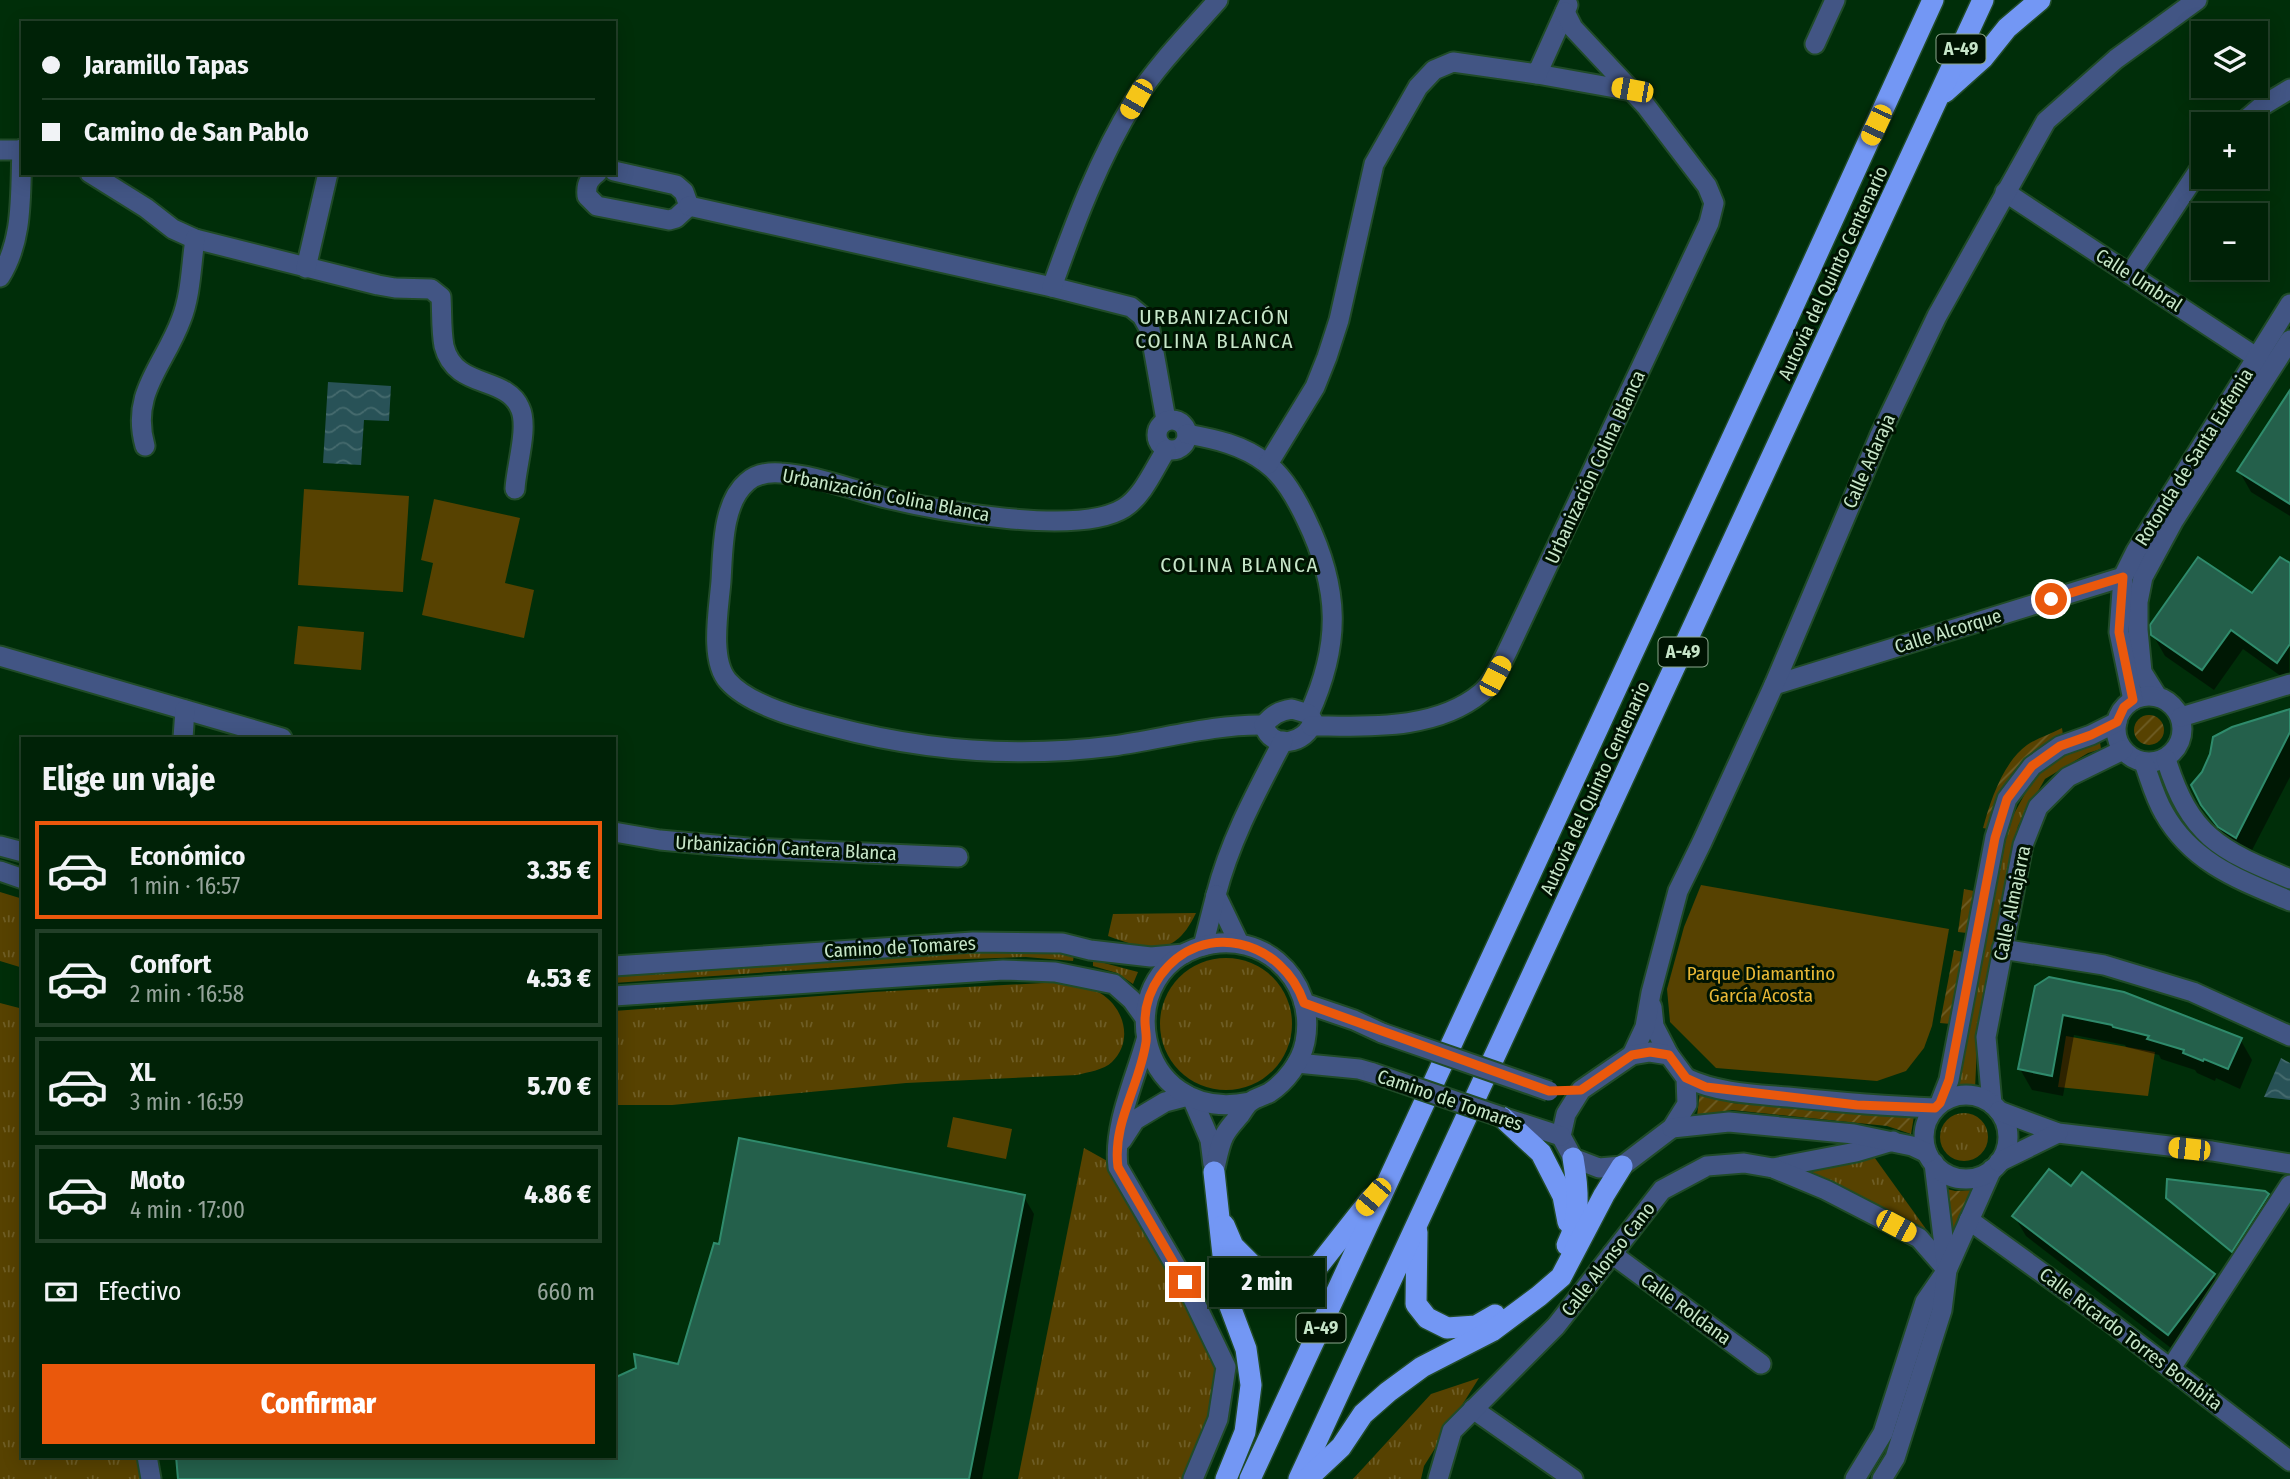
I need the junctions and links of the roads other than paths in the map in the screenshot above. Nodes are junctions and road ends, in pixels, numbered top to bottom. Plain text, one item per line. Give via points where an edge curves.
1 (1218, 0) edge
2 (1835, 0) edge
3 (1933, 0) edge
4 (1983, 0) edge
5 (2040, 0) edge
6 (2197, 0) edge
7 (1568, 6) edge
8 (1815, 44) dead end
9 (1537, 74) junction
10 (2290, 89) edge
11 (1632, 90) junction
12 (1938, 98) junction
13 (2255, 112) edge
14 (21, 149) edge
15 (0, 150) edge
16 (21, 167) edge
17 (616, 171) edge
18 (93, 175) edge
19 (328, 175) edge
20 (595, 175) edge
21 (2191, 182) edge
22 (2005, 192) junction
23 (689, 206) junction
24 (195, 239) junction
25 (306, 268) junction
26 (2130, 274) junction
27 (0, 277) edge
28 (1052, 287) junction
29 (2290, 304) edge
30 (2290, 340) edge
31 (2264, 362) junction
32 (1166, 420) junction
33 (1187, 433) junction
34 (145, 446) dead end
35 (1167, 450) junction
36 (1268, 464) junction
37 (515, 489) dead end
38 (2123, 577) junction
39 (0, 656) edge
40 (2290, 684) edge
41 (1774, 685) junction
42 (2157, 696) junction
43 (2133, 700) junction
44 (185, 710) junction
45 (2181, 718) junction
46 (1310, 720) junction
47 (2117, 722) junction
48 (1264, 725) junction
49 (183, 737) edge
50 (279, 737) edge
51 (1283, 741) junction
52 (2123, 750) junction
53 (2166, 759) junction
54 (2144, 762) junction
55 (616, 832) edge
56 (0, 846) edge
57 (21, 851) edge
58 (958, 857) dead end
59 (0, 871) edge
60 (21, 878) edge
61 (2290, 879) edge
62 (1216, 895) junction
63 (2290, 901) edge
64 (1239, 943) junction
65 (2002, 949) junction
66 (1194, 950) junction
67 (616, 966) edge
68 (1651, 993) junction
69 (616, 996) edge
70 (1304, 1003) junction
71 (1145, 1018) junction
72 (2290, 1036) edge
73 (1146, 1040) junction
74 (1632, 1055) junction
75 (1669, 1055) junction
76 (1297, 1063) junction
77 (1686, 1078) junction
78 (1581, 1090) junction
79 (1190, 1097) junction
80 (1250, 1102) junction
81 (1938, 1106) junction
82 (1996, 1107) junction
83 (1502, 1117) junction
84 (1672, 1128) junction
85 (2058, 1133) junction
86 (1561, 1136) junction
87 (1893, 1142) junction
88 (1116, 1150) junction
89 (1573, 1158) junction
90 (1930, 1158) junction
91 (2290, 1164) edge
92 (1622, 1166) junction
93 (1996, 1166) junction
94 (1773, 1168) junction
95 (1214, 1172) junction
96 (1390, 1176) junction
97 (2290, 1185) edge
98 (1217, 1210) junction
99 (1969, 1220) junction
100 (1417, 1226) junction
101 (1570, 1238) junction
102 (1612, 1254) junction
103 (1947, 1270) junction
104 (1760, 1364) dead end
105 (2171, 1368) junction
106 (1473, 1409) junction
107 (147, 1458) edge
108 (2290, 1461) edge
109 (151, 1479) edge
110 (1193, 1479) edge
111 (1226, 1479) edge
112 (1250, 1479) edge
113 (1299, 1479) edge
114 (1307, 1479) edge
115 (1438, 1479) edge
116 (1573, 1479) edge
117 (1855, 1479) edge
118 (1882, 1479) edge

1 - 28 street via 1161,66 1122,123 1084,200
2 - 8 street
3 - 96 highway, Autovía del Quinto Centenario / A-49
4 - 12 highway, Autovía del Quinto Centenario / A-49
5 - 12 highway
6 - 22 street, Calle Adaraja via 2116,60 2046,121
7 - 9 street, Urbanización Colina Blanca
7 - 11 street, Urbanización Colina Blanca via 1573,28
9 - 11 street
9 - 36 street via 1453,62 1434,70 1418,87 1374,164 1327,357 1315,387
10 - 13 street
11 - 46 street, Urbanización Colina Blanca via 1707,186 1713,210 1495,676 1482,692 1446,712 1389,725
12 - 100 highway, Autovía del Quinto Centenario / A-49
14 - 15 street
16 - 27 street via 17,238
17 - 23 street via 676,185
18 - 24 street
19 - 25 street
20 - 23 street via 586,186 587,196 597,206 669,220
21 - 26 street
22 - 26 street, Calle Umbral
22 - 41 street, Calle Adaraja via 1937,316 1880,435
23 - 28 street
24 - 25 street
24 - 34 street via 185,308 142,403 140,430
25 - 37 street via 377,285 438,292 444,346 456,368 506,392 521,409
26 - 31 street, Calle Umbral
28 - 32 street via 1131,307 1142,316 1150,330
29 - 31 street, Rotonda de Santa Eufemia
30 - 31 street, Rotonda de Santa Eufemia
31 - 38 street, Rotonda de Santa Eufemia
31 - 42 street, Rotonda de Santa Eufemia via 2143,577 2138,629 2143,672
32 - 33 street via 1181,423
32 - 35 street via 1156,432 1157,441
33 - 35 street via 1184,445
33 - 36 street via 1231,444
35 - 48 street, Urbanización Colina Blanca via 1136,498 1122,510 1067,521 997,517 885,498 793,474 760,474 735,496 728,520 716,659 721,674 753,699 829,726 982,752 1074,751
36 - 46 street via 1300,506 1317,542 1331,592 1334,630 1330,655
38 - 41 street, Calle Alcorque
38 - 43 street, Rotonda de Santa Eufemia via 2119,632
39 - 44 street
40 - 45 street
41 - 68 street, Calle Adaraja via 1678,891
42 - 43 street
42 - 45 street, Rotonda de Santa Eufemia via 2174,706
43 - 47 street
44 - 49 street
44 - 50 street
45 - 53 street via 2183,730 2177,749
46 - 48 street via 1292,709 1271,716
46 - 51 street via 1305,736
47 - 52 street
47 - 81 street, Calle Almajarra via 2060,746 2032,766 2007,799 1995,838 1949,1080
48 - 51 street via 1273,739
51 - 62 street via 1240,824
52 - 54 street
52 - 65 street, Calle Almajarra via 2068,777 2038,807 2023,845
53 - 54 street
53 - 61 street via 2182,802 2214,843
54 - 63 street via 2163,811 2180,838 2203,860
55 - 58 street, Urbanización Cantera Blanca via 748,848
56 - 57 street
59 - 60 street
62 - 64 street
62 - 66 street
64 - 66 street
64 - 70 street via 1264,952 1285,968
65 - 72 street via 2104,965 2193,992
65 - 82 street, Calle Almajarra via 1986,1037
66 - 67 street, Camino de Tomares via 1151,957 1062,943 973,942
66 - 71 street via 1167,968 1154,986
68 - 74 street, Calle Adaraja
68 - 75 street via 1654,1026
69 - 71 street, Camino de Tomares via 1003,970 1055,972 1114,984
70 - 76 street via 1305,1044
70 - 78 street, bridge via 1549,1091
71 - 73 street
73 - 79 street via 1158,1069
73 - 88 street
74 - 75 street
74 - 78 street
75 - 77 street
76 - 80 street via 1285,1080
76 - 83 street, Camino de Tomares, bridge via 1359,1069
77 - 81 street via 1736,1092 1857,1105
77 - 84 street via 1686,1104
78 - 86 street via 1566,1114
79 - 80 street via 1221,1105
79 - 88 street via 1165,1102 1135,1119
79 - 95 street via 1210,1140
80 - 95 street via 1224,1136
81 - 82 street via 1966,1095
81 - 90 street via 1927,1120 1924,1134
82 - 85 street
82 - 93 street via 2008,1137
83 - 86 street, Camino de Tomares
83 - 101 highway via 1541,1153 1563,1196
84 - 87 street via 1729,1122
84 - 92 street
85 - 91 street
85 - 93 street
86 - 89 street
87 - 90 street via 1912,1146
87 - 94 street
88 - 110 street via 1118,1167 1185,1282 1226,1367 1218,1419
89 - 92 street via 1599,1168
89 - 101 highway via 1578,1189
90 - 93 street via 1942,1171 1967,1179
90 - 103 street
92 - 114 highway via 1561,1277 1492,1331 1422,1367 1388,1392 1363,1413 1341,1447
93 - 99 street
94 - 102 street, Calle Alonso Cano via 1744,1163 1707,1166 1662,1190
94 - 103 street, Calle Alonso Cano via 1919,1238
95 - 98 highway
96 - 98 highway via 1319,1265 1290,1276 1269,1275 1251,1264 1233,1246
96 - 112 highway, Autovía del Quinto Centenario / A-49
97 - 105 street
98 - 111 highway via 1228,1301 1246,1349 1251,1385 1245,1432
99 - 103 street
99 - 105 street, Calle Ricardo Torres Bombita
100 - 101 highway via 1416,1304 1427,1318 1447,1328 1476,1326 1517,1301 1554,1270
100 - 113 highway, Autovía del Quinto Centenario / A-49
102 - 104 street, Calle Roldana
102 - 106 street, Calle Alonso Cano via 1556,1326
103 - 117 street via 1925,1302 1883,1433
103 - 118 street via 1942,1311 1895,1458
105 - 108 street, Calle Ricardo Torres Bombita
106 - 115 street, Calle Alonso Cano via 1452,1431
106 - 116 street
107 - 109 street

